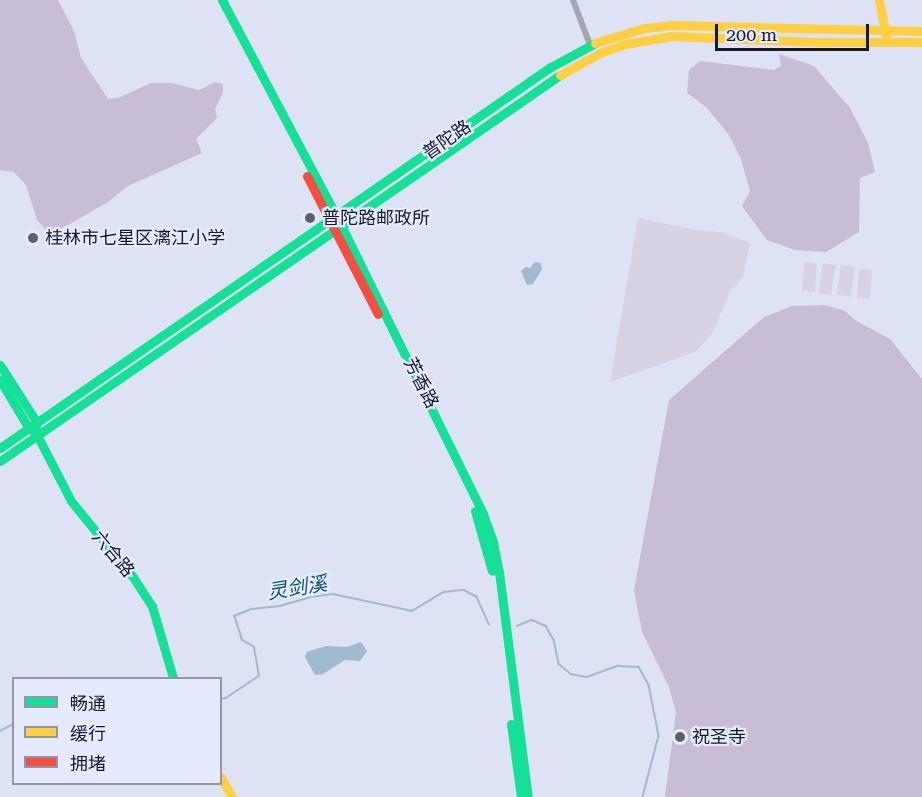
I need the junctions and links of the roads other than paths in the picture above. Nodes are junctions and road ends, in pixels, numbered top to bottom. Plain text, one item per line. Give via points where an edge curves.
1 (216, 0) edge
2 (222, 0) edge
3 (573, 0) edge
4 (879, 0) edge
5 (886, 30) junction
6 (922, 31) edge
7 (886, 41) junction
8 (922, 42) edge
9 (590, 45) junction
10 (333, 219) junction
11 (339, 229) junction
12 (0, 365) edge
13 (0, 380) edge
14 (32, 424) junction
15 (37, 435) junction
16 (0, 448) edge
17 (0, 461) edge
18 (173, 677) edge
19 (222, 780) edge
20 (232, 797) edge
21 (521, 797) edge
22 (528, 797) edge

1 - 10 main road, 芳香路
2 - 10 main road, 芳香路
3 - 9 street
4 - 5 main road
5 - 6 main road, 普陀路
5 - 7 main road
5 - 9 main road, 普陀路 via 671,25 644,28
7 - 8 main road, 普陀路
7 - 11 main road, 普陀路 via 672,36 625,44 555,78
9 - 10 main road, 普陀路 via 549,68
10 - 11 main road, 芳香路
10 - 14 main road, 普陀路
11 - 15 main road, 普陀路
11 - 21 main road, 芳香路 via 471,502 486,543
11 - 22 main road, 芳香路 via 442,426 494,542
12 - 14 main road
13 - 14 main road
14 - 15 main road
14 - 16 main road, 普陀路
15 - 17 main road, 普陀路
15 - 18 main road, 六合路 via 71,501 152,606
19 - 20 main road

